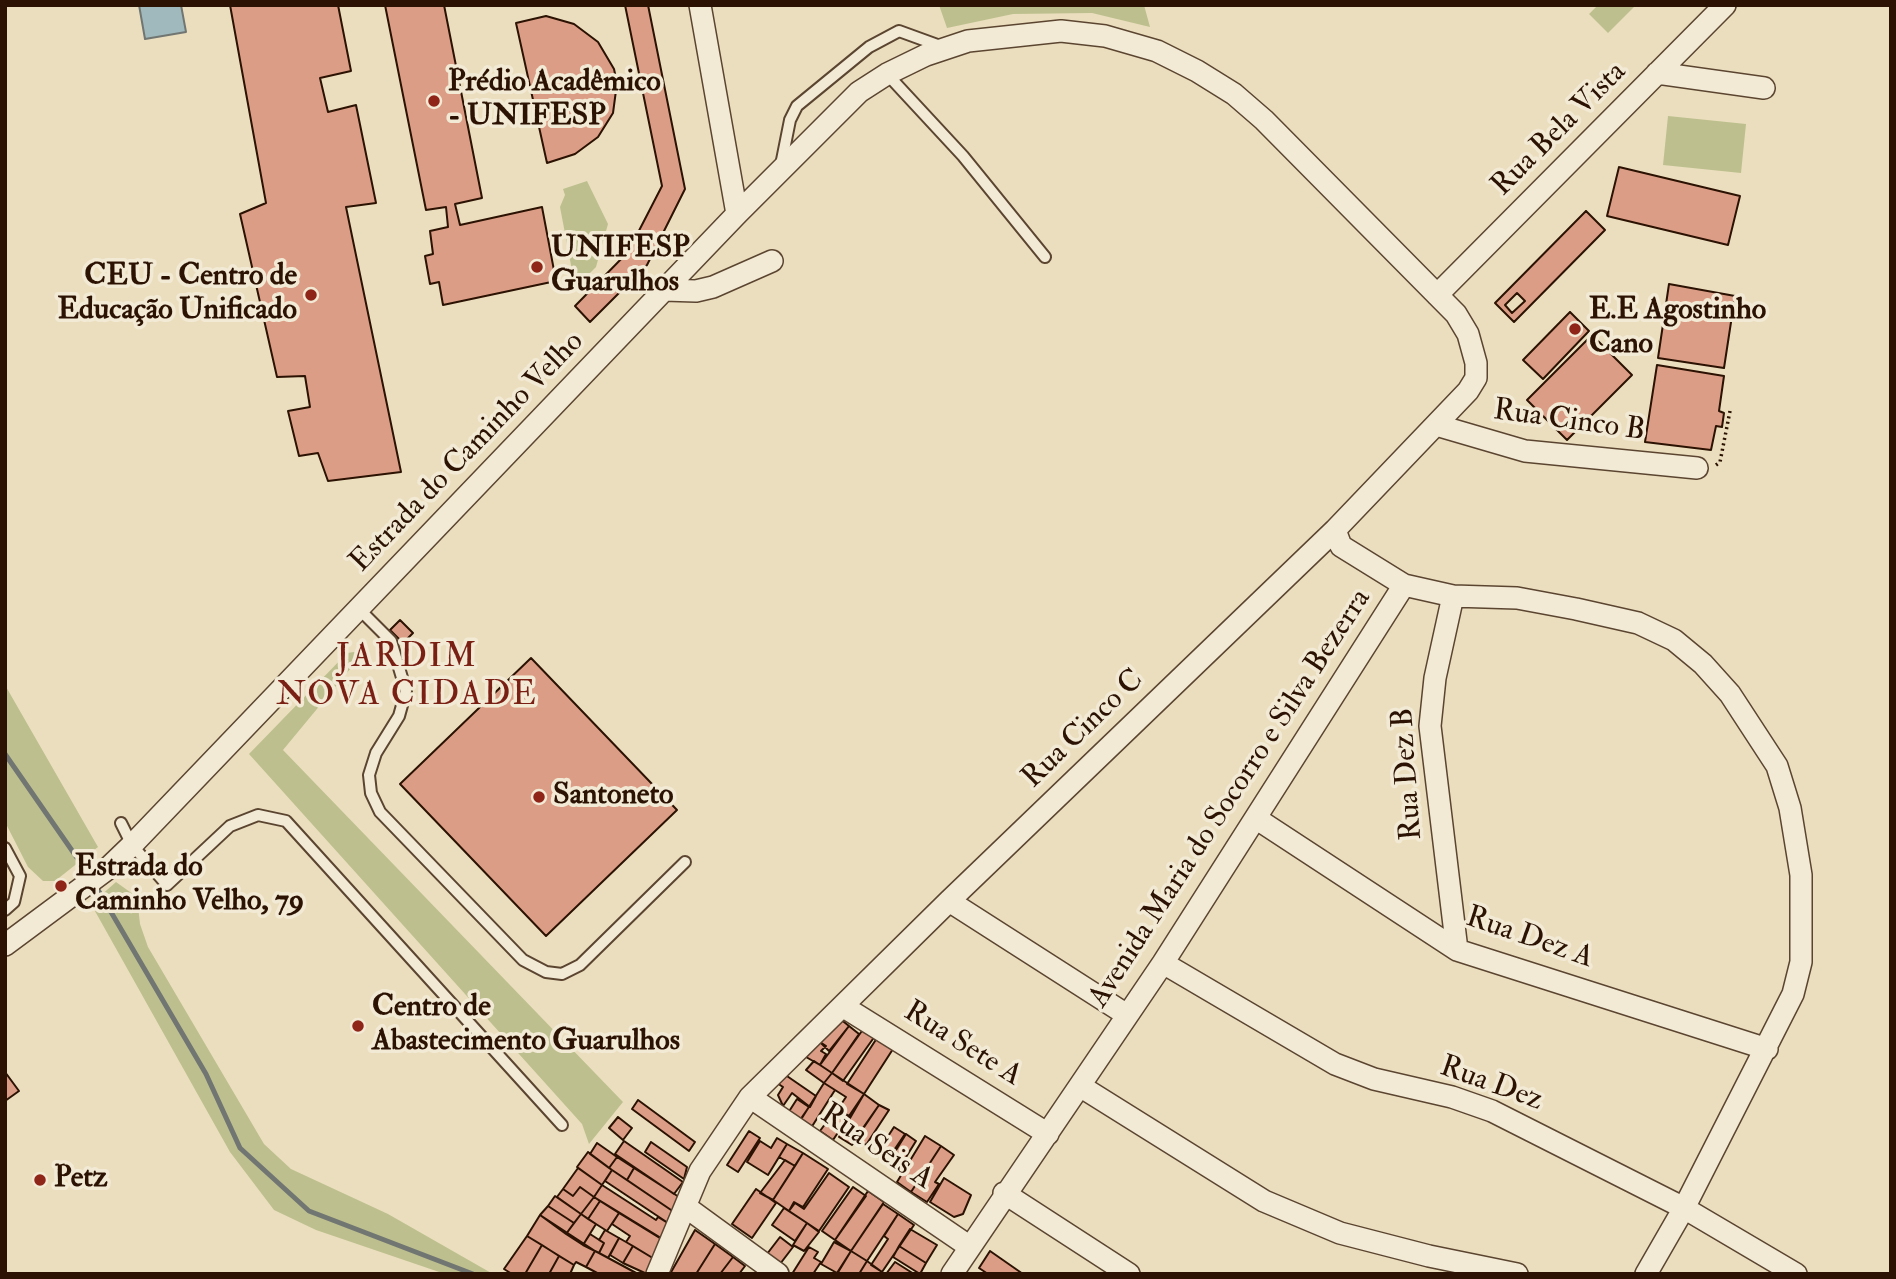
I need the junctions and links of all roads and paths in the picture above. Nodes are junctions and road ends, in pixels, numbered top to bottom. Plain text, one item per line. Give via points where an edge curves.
1 (700, 5) edge
2 (1725, 5) edge
3 (946, 48) junction
4 (1657, 73) junction
5 (887, 74) junction
6 (1764, 88) dead end
7 (780, 172) junction
8 (737, 214) junction
9 (1045, 257) dead end
10 (772, 261) dead end
11 (664, 290) junction
12 (1437, 295) junction
13 (1730, 411) dead end
14 (1436, 425) junction
15 (1697, 468) joint
16 (1335, 530) junction
17 (1404, 585) junction
18 (1453, 596) junction
19 (359, 609) junction
20 (1256, 819) junction
21 (121, 823) dead end
22 (132, 845) junction
23 (5, 849) edge
24 (685, 862) dead end
25 (949, 901) junction
26 (5, 910) edge
27 (42, 917) junction
28 (5, 925) edge
29 (5, 945) edge
30 (1457, 950) junction
31 (1163, 964) junction
32 (844, 1007) junction
33 (1127, 1015) junction
34 (1768, 1049) junction
35 (1080, 1086) junction
36 (750, 1097) junction
37 (562, 1125) dead end
38 (1048, 1134) junction
39 (1004, 1193) junction
40 (686, 1207) junction
41 (1684, 1208) junction
42 (970, 1247) junction
43 (657, 1274) edge
44 (778, 1274) edge
45 (952, 1274) edge
46 (1129, 1274) edge
47 (1517, 1274) edge
48 (1646, 1274) edge
49 (1796, 1274) edge

1 - 8 street
2 - 4 street, Rua Bela Vista
3 - 5 street, Estrada do Caminho Velho
3 - 7 lane via 900,31 869,47 797,106
3 - 12 street, Estrada do Caminho Velho via 1013,34 1061,31 1144,47 1197,71 1264,120
4 - 6 street
4 - 12 street, Rua Bela Vista
5 - 7 street, Estrada do Caminho Velho via 859,92
5 - 9 lane via 963,156
7 - 8 street, Estrada do Caminho Velho
8 - 11 street, Estrada do Caminho Velho
10 - 11 street via 705,289
11 - 19 street, Estrada do Caminho Velho via 512,467
12 - 14 street, Rua Cinco C via 1468,334 1476,378
13 - 15 path via 1720,461 1713,467
14 - 15 street, Rua Cinco B via 1525,451
14 - 16 street, Rua Cinco C
16 - 17 street via 1341,546
16 - 25 street, Rua Cinco C
17 - 18 street, Avenida Maria do Socorro e Silva Bezerra
17 - 20 street, Avenida Maria do Socorro e Silva Bezerra
18 - 30 street, Rua Dez B via 1430,726
18 - 34 street, Avenida Maria do Socorro e Silva Bezerra via 1517,598 1638,623 1674,640 1730,694 1777,766 1790,808 1801,875 1801,962 1793,995
19 - 22 street, Estrada do Caminho Velho
19 - 24 lane via 391,641 406,691 399,716 376,753 369,775 371,793 380,812 523,960 546,972 562,974 580,965
20 - 30 street, Rua Dez A
20 - 31 street, Avenida Maria do Socorro e Silva Bezerra
21 - 22 lane
22 - 27 street, Estrada do Caminho Velho
22 - 37 lane via 167,885 230,826 258,815 286,821
23 - 26 lane via 20,876 14,902
25 - 32 street, Rua Cinco C
25 - 33 street
27 - 28 street, Estrada do Caminho Velho
27 - 29 street, Estrada do Caminho Velho
30 - 34 street, Rua Dez A
31 - 33 street, Avenida Maria do Socorro e Silva Bezerra
31 - 41 street, Rua Dez via 1335,1064 1492,1111
32 - 36 street, Rua Cinco C
32 - 38 street, Rua Sete A
33 - 35 street, Avenida Maria do Socorro e Silva Bezerra
34 - 41 street, Avenida Maria do Socorro e Silva Bezerra
35 - 38 street, Avenida Maria do Socorro e Silva Bezerra
35 - 47 street via 1264,1201 1340,1233
36 - 40 street, Rua Cinco C via 700,1171
36 - 42 street, Rua Seis A
38 - 39 street, Avenida Maria do Socorro e Silva Bezerra
39 - 42 street, Avenida Maria do Socorro e Silva Bezerra
39 - 46 street
40 - 43 street, Rua Cinco C
40 - 44 street
41 - 48 street, Avenida Maria do Socorro e Silva Bezerra
41 - 49 street, Rua Dez
42 - 45 street, Avenida Maria do Socorro e Silva Bezerra

